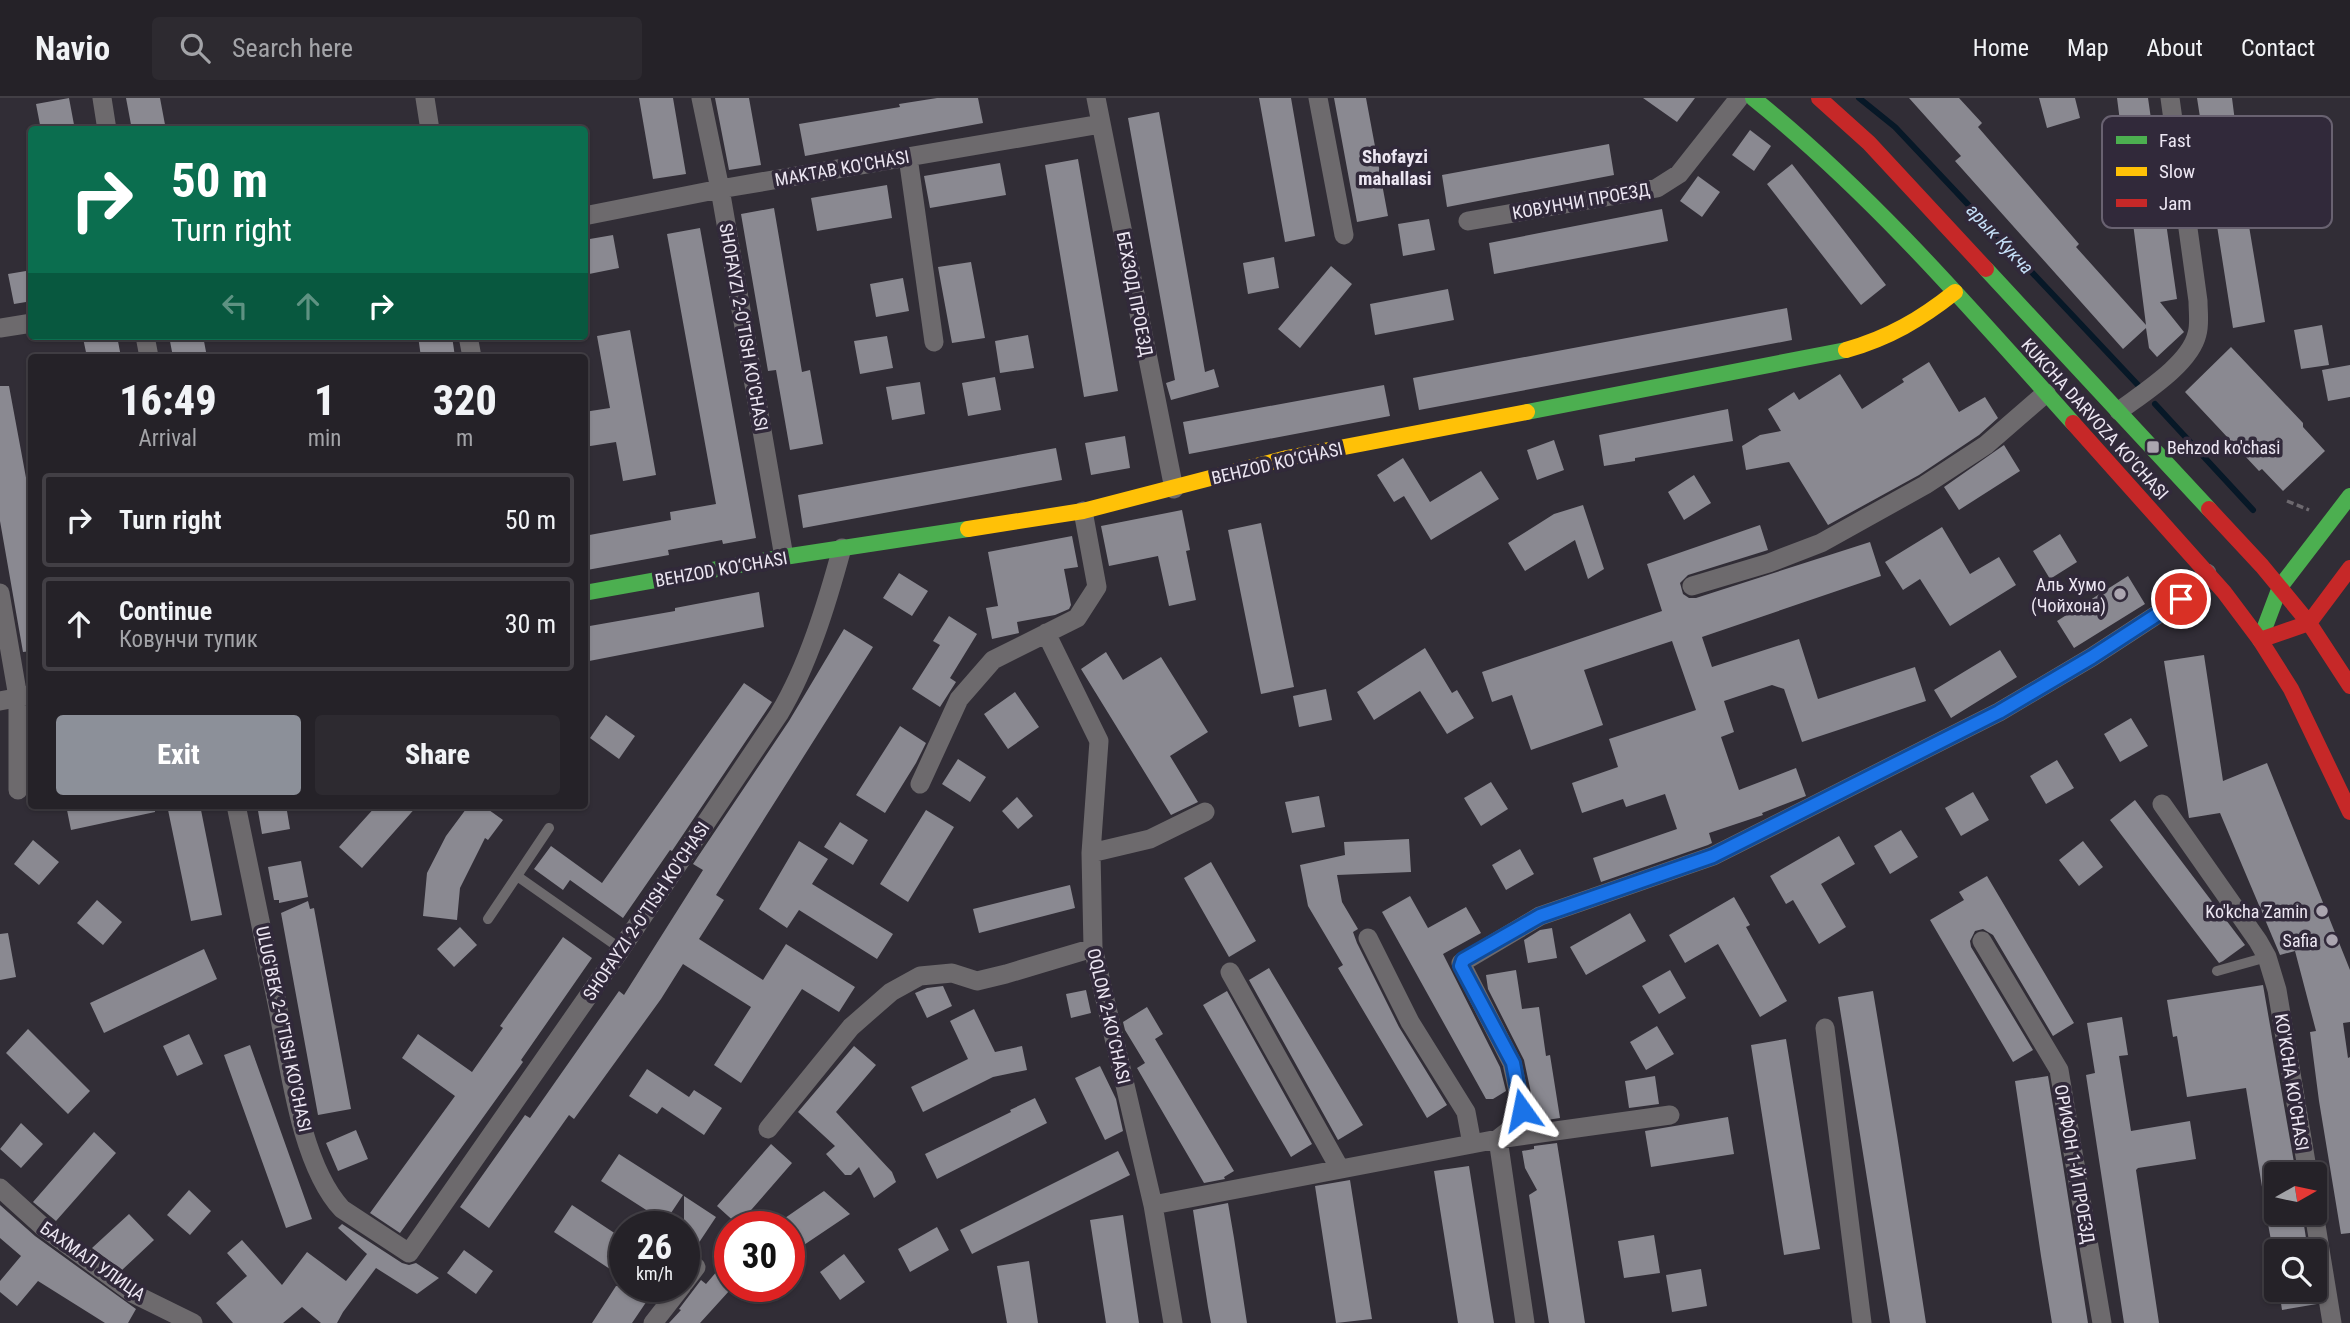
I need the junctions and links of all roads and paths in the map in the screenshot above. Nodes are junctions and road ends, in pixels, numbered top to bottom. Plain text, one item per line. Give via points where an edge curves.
1 (102, 98) edge
2 (425, 98) edge
3 (701, 98) edge
4 (1096, 98) edge
5 (1318, 98) edge
6 (1739, 98) edge
7 (1753, 98) edge
8 (1819, 98) edge
9 (2170, 98) edge
10 (2172, 116) edge
11 (1101, 124) junction
12 (106, 126) edge
13 (429, 126) edge
14 (908, 157) junction
15 (720, 189) junction
16 (588, 215) edge
17 (1468, 221) dead end
18 (2187, 228) edge
19 (1344, 235) dead end
20 (1955, 292) junction
21 (28, 324) edge
22 (0, 328) edge
23 (934, 342) dead end
24 (2046, 393) junction
25 (2119, 411) junction
26 (1174, 489) junction
27 (2350, 496) edge
28 (2287, 501) dead end
29 (1083, 511) junction
30 (2311, 511) dead end
31 (842, 548) junction
32 (784, 557) junction
33 (2350, 568) edge
34 (2207, 573) junction
35 (1692, 586) dead end
36 (2280, 587) junction
37 (588, 592) edge
38 (0, 593) edge
39 (2309, 623) junction
40 (1046, 633) junction
41 (2260, 640) junction
42 (2350, 686) edge
43 (16, 698) edge
44 (920, 784) dead end
45 (18, 790) dead end
46 (2162, 804) dead end
47 (237, 809) edge
48 (1205, 811) dead end
49 (2350, 812) edge
50 (549, 828) dead end
51 (1091, 853) junction
52 (517, 876) junction
53 (488, 919) dead end
54 (1368, 938) dead end
55 (1982, 941) dead end
56 (1093, 948) junction
57 (621, 949) junction
58 (2267, 957) junction
59 (2217, 971) dead end
60 (1230, 972) dead end
61 (1825, 1028) dead end
62 (1670, 1115) dead end
63 (768, 1129) dead end
64 (1498, 1139) junction
65 (1472, 1144) junction
66 (2306, 1162) edge
67 (1340, 1169) junction
68 (0, 1188) edge
69 (1153, 1205) junction
70 (2316, 1225) edge
71 (409, 1253) joint
72 (669, 1302) edge
73 (194, 1323) edge
74 (653, 1323) edge
75 (1173, 1323) edge
76 (1525, 1323) edge
77 (1862, 1323) edge
78 (2102, 1323) edge
79 (2332, 1323) edge

1 - 12 street
2 - 13 street
3 - 15 street, SHOFAYZI 2-O'TISH KO'CHASI
4 - 11 street, БЕХЗОД ПРОЕЗД
5 - 19 street
6 - 17 street, КОВУНЧИ ПРОЕЗД via 1679,174 1657,188
7 - 20 main road, KUKCHA DARVOZA KO'CHASI via 1826,158
8 - 25 main road, KUKCHA DARVOZA KO'CHASI via 1869,143
9 - 10 street
11 - 14 street, MAKTAB KO'CHASI
11 - 26 street, БЕХЗОД ПРОЕЗД
14 - 15 street, MAKTAB KO'CHASI
14 - 23 street
15 - 16 street, MAKTAB KO'CHASI
15 - 32 street, SHOFAYZI 2-O'TISH KO'CHASI
18 - 25 street via 2198,333 2180,361
20 - 24 main road, KUKCHA DARVOZA KO'CHASI
20 - 26 main road, BEHZOD KO‘CHASI via 1897,334 1852,349 1287,458
21 - 22 street
24 - 34 main road, KUKCHA DARVOZA KO'CHASI
24 - 35 street via 1986,445 1821,543
25 - 36 main road, KUKCHA DARVOZA KO'CHASI
26 - 29 main road, BEHZOD KO‘CHASI
27 - 36 main road
28 - 30 path
29 - 31 main road, BEHZOD KO‘CHASI
29 - 40 street via 1097,587 1077,618
31 - 32 main road, BEHZOD KO‘CHASI
31 - 57 street, SHOFAYZI 2-O'TISH KO'CHASI via 791,694
32 - 37 main road, BEHZOD KO‘CHASI
33 - 39 main road
34 - 41 main road, KUKCHA DARVOZA KO'CHASI
34 - 64 street via 2181,599 1999,712 1713,856 1540,916 1461,962 1513,1063 1522,1116
36 - 39 main road, KUKCHA DARVOZA KO'CHASI
36 - 41 main road
38 - 43 street
39 - 41 main road
39 - 42 main road, KUKCHA DARVOZA KO'CHASI
40 - 44 street via 993,660 959,699
40 - 51 street, OQLON 2-KO‘CHASI via 1099,741
41 - 49 main road, KUKCHA DARVOZA KO'CHASI via 2303,709
43 - 45 street
46 - 58 street, KO'KCHA KO'CHASI
47 - 71 street, ULUG'BEK 2-O'TISH KO'CHASI via 301,1119 319,1175 342,1209
48 - 51 street via 1150,839
50 - 52 lane
51 - 56 street, OQLON 2-KO‘CHASI
52 - 53 lane
52 - 57 lane
54 - 65 street via 1410,1022 1466,1112
55 - 78 street, ОРИФОН 1-Й ПРОЕЗД via 2059,1070
56 - 63 street via 977,981 952,973 920,976 891,992 851,1027
56 - 69 street, OQLON 2-KO‘CHASI
57 - 71 street, SHOFAYZI 2-O'TISH KO'CHASI
58 - 59 lane
58 - 66 street, KO'KCHA KO'CHASI via 2277,990
60 - 67 street
61 - 77 street
62 - 64 street
64 - 65 street
64 - 76 street
65 - 67 street
67 - 69 street
68 - 73 street, БАХМАЛ УЛИЦА via 42,1226 134,1294
69 - 75 street, OQLON 2-KO‘CHASI
70 - 79 street
72 - 74 street

